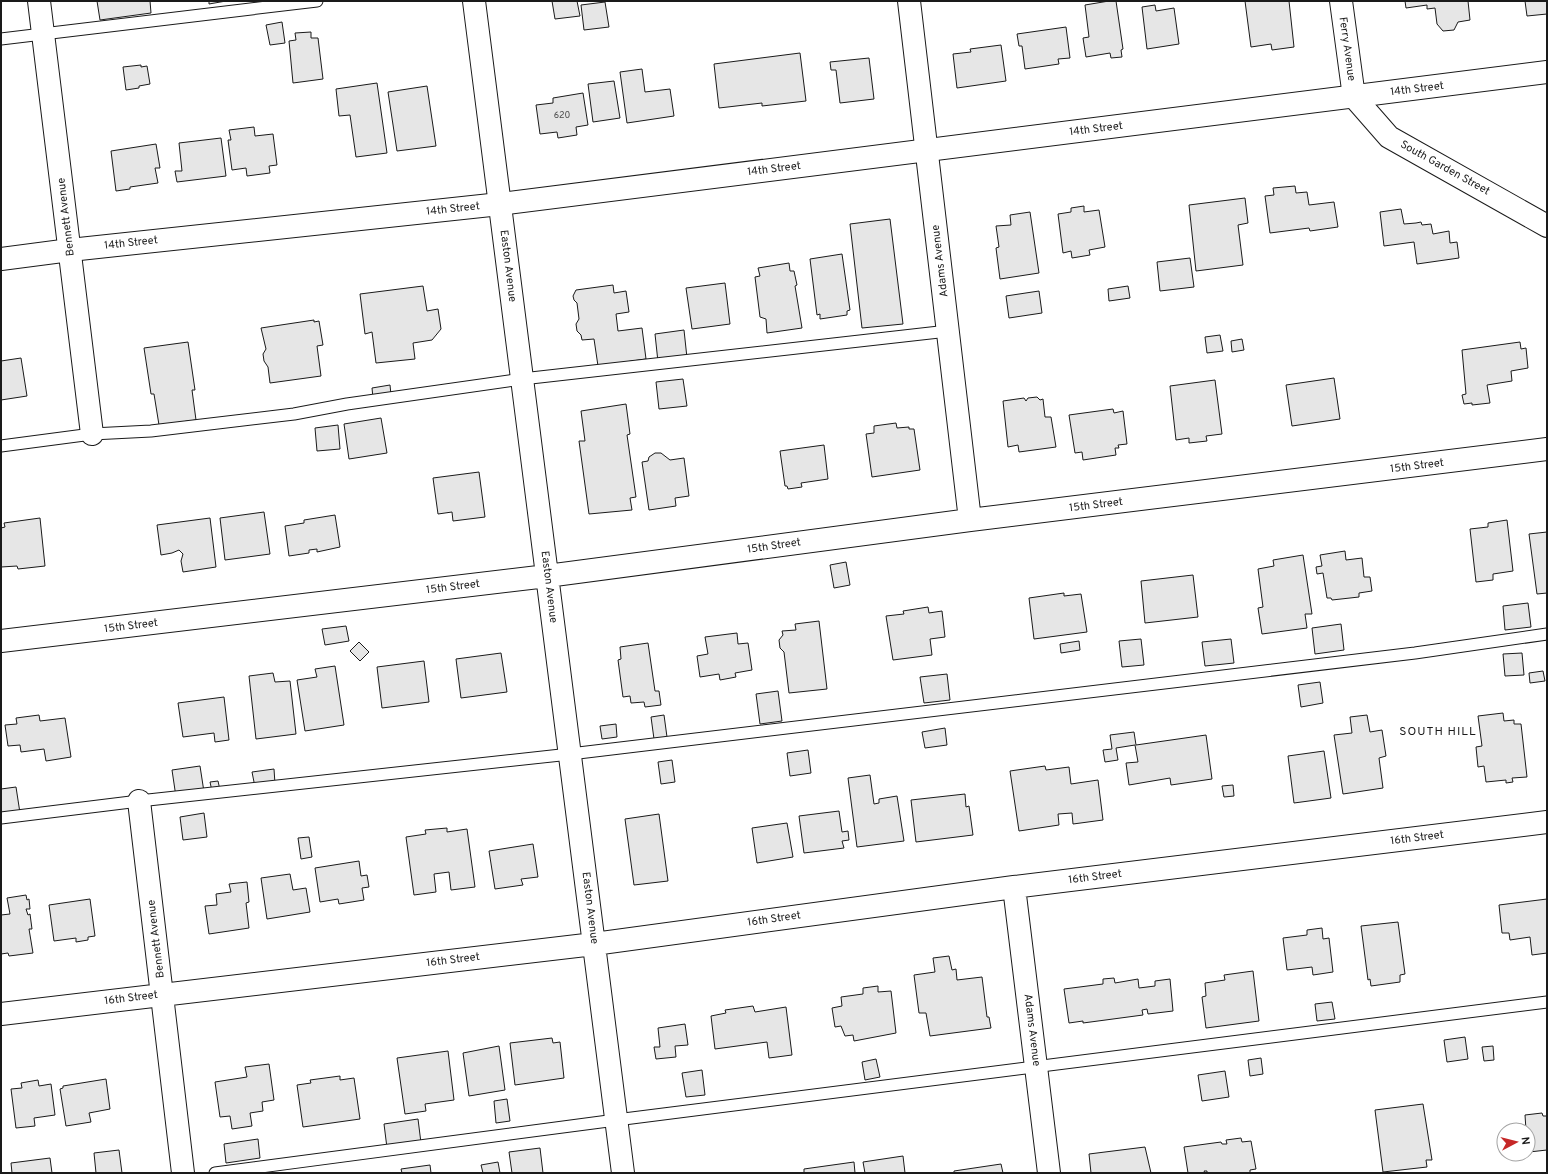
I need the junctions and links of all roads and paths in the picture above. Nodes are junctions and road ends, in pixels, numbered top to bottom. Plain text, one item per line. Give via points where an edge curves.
1 (39, 1) edge
2 (317, 1) edge
3 (474, 1) edge
4 (909, 1) edge
5 (1341, 1) edge
6 (43, 34) junction
7 (1, 39) edge
8 (1547, 72) edge
9 (1354, 97) junction
10 (927, 150) junction
11 (500, 204) junction
12 (1547, 226) edge
13 (70, 250) junction
14 (1, 259) edge
15 (948, 331) junction
16 (522, 379) junction
17 (92, 434) junction
18 (1, 446) edge
19 (1547, 449) edge
20 (970, 520) junction
21 (547, 576) junction
22 (1547, 634) edge
23 (1, 641) edge
24 (570, 754) junction
25 (138, 801) junction
26 (1, 818) edge
27 (1547, 822) edge
28 (1014, 887) junction
29 (594, 944) junction
30 (162, 994) junction
31 (1547, 1002) edge
32 (1, 1014) edge
33 (1036, 1067) junction
34 (616, 1120) junction
35 (183, 1173) edge
36 (215, 1173) edge
37 (623, 1173) edge
38 (1050, 1173) edge

1 - 6 street, Bennett Avenue
2 - 6 lane
3 - 11 street, Easton Avenue
4 - 10 street, Adams Avenue
5 - 9 street, Ferry Avenue
6 - 7 lane
6 - 13 street, Bennett Avenue
8 - 9 street, 14th Street
9 - 10 street, 14th Street
9 - 12 street, South Garden Street via 1389,137
10 - 11 street, 14th Street
10 - 15 street, Adams Avenue
11 - 13 street, 14th Street
11 - 16 street, Easton Avenue
13 - 14 street, 14th Street
13 - 17 street, Bennett Avenue
15 - 16 lane
15 - 20 street, Adams Avenue
16 - 17 lane via 294,414 151,431
16 - 21 street, Easton Avenue
17 - 18 lane
19 - 20 street, 15th Street
20 - 21 street, 15th Street
21 - 23 street, 15th Street
21 - 24 street, Easton Avenue
22 - 24 lane via 1407,654
24 - 25 lane
24 - 29 street, Easton Avenue
25 - 26 lane
25 - 30 street, Bennett Avenue
27 - 28 street, 16th Street
28 - 29 street, 16th Street
28 - 33 street, Adams Avenue
29 - 30 street, 16th Street
29 - 34 street, Easton Avenue
30 - 32 street, 16th Street
30 - 35 street, Bennett Avenue
31 - 33 lane
33 - 34 lane
33 - 38 street, Adams Avenue
34 - 36 lane
34 - 37 street, Easton Avenue

